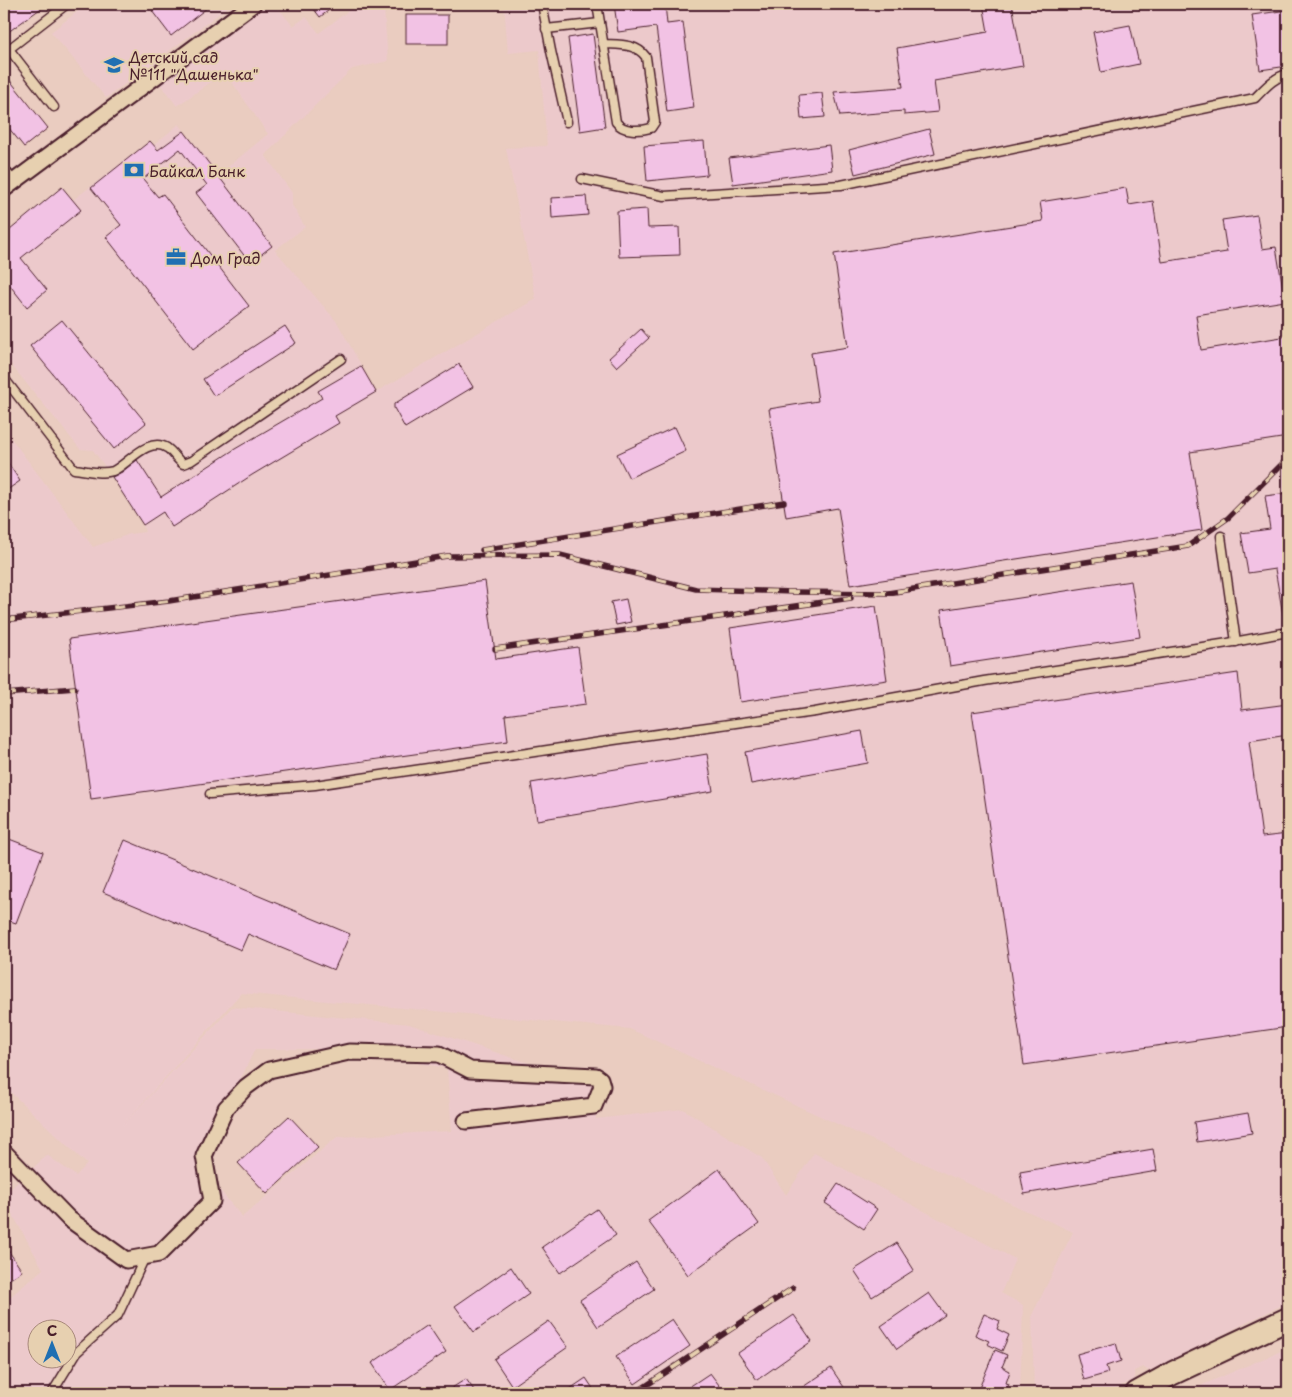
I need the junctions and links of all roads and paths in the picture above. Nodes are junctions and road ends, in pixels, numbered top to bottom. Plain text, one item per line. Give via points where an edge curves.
1 (67, 4) edge
2 (253, 4) edge
3 (542, 4) edge
4 (597, 4) edge
5 (600, 23) junction
6 (546, 30) junction
7 (603, 44) junction
8 (1288, 74) edge
9 (54, 107) dead end
10 (567, 122) dead end
11 (4, 168) edge
12 (582, 179) dead end
13 (9, 185) edge
14 (341, 359) dead end
15 (4, 378) edge
16 (1221, 536) dead end
17 (1288, 632) edge
18 (1236, 642) junction
19 (210, 794) dead end
20 (466, 1121) dead end
21 (4, 1152) edge
22 (145, 1257) junction
23 (1288, 1319) edge
24 (52, 1393) edge
25 (1137, 1393) edge

1 - 9 lane via 9,49
2 - 13 street
3 - 6 lane
4 - 5 lane
5 - 6 lane
5 - 7 lane
6 - 10 lane
7 - 7 lane via 616,122 628,129 651,128 654,120 646,56 634,47
8 - 12 lane via 1268,84 1255,98 841,186 664,196
11 - 13 lane
14 - 15 lane via 191,461 183,464 167,448 156,445 104,473 74,469
16 - 18 lane
17 - 18 lane
18 - 19 lane via 984,681 815,712 315,785
20 - 22 street via 594,1106 602,1086 596,1076 470,1070 438,1054 349,1052 269,1070 226,1108 204,1156 212,1201 159,1254
21 - 22 street via 69,1220 126,1260
22 - 24 lane via 118,1315 77,1352
23 - 25 main road

